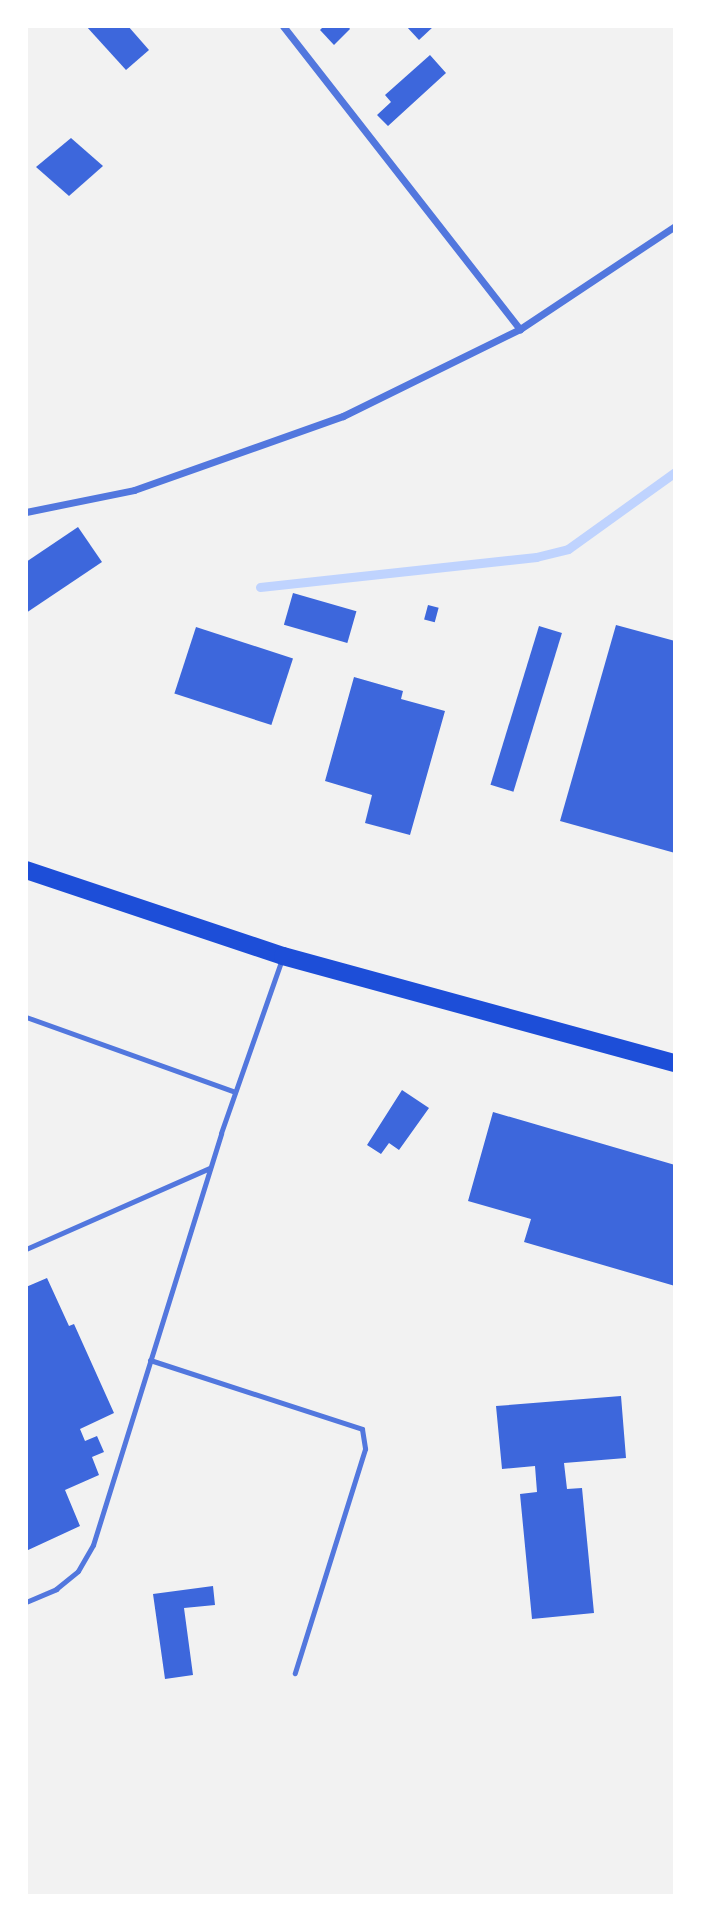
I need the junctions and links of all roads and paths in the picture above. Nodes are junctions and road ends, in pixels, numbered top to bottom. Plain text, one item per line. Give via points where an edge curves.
1 (283, 26) edge
2 (675, 226) edge
3 (520, 329) junction
4 (26, 512) edge
5 (26, 870) edge
6 (283, 956) junction
7 (26, 1017) edge
8 (675, 1063) edge
9 (235, 1092) junction
10 (210, 1168) junction
11 (26, 1249) edge
12 (150, 1360) junction
13 (26, 1602) edge
14 (295, 1672) dead end

1 - 3 street
2 - 3 street
3 - 4 street via 343,416 134,490
5 - 6 main road
6 - 8 main road
6 - 9 lane
7 - 9 lane
9 - 10 lane
10 - 11 lane
10 - 12 lane
12 - 13 lane via 93,1545 78,1571 56,1589
12 - 14 lane via 362,1429 365,1449

